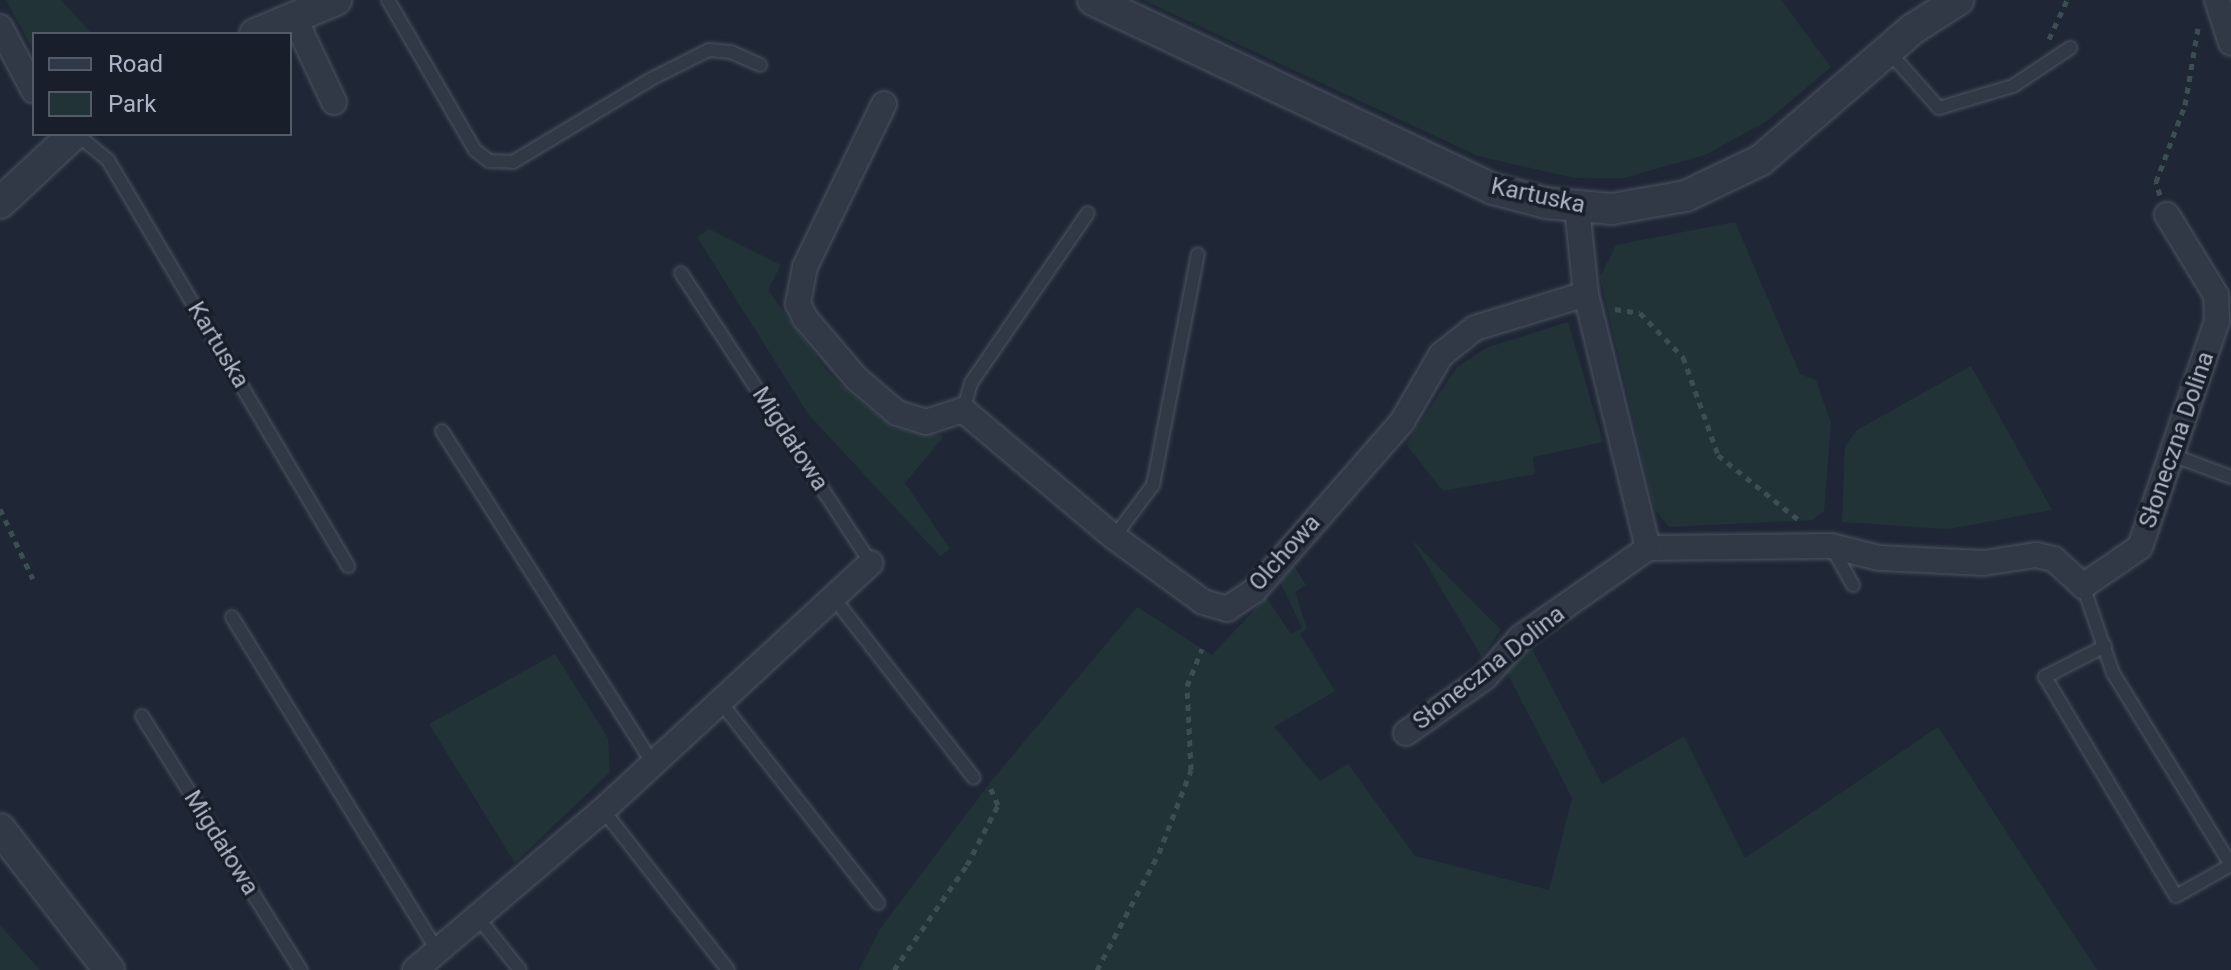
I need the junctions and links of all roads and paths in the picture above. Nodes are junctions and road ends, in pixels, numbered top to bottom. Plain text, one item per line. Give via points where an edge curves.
1 (336, 0) edge
2 (388, 0) edge
3 (1093, 0) edge
4 (1958, 0) edge
5 (2067, 0) edge
6 (2209, 7) edge
7 (294, 17) junction
8 (0, 27) edge
9 (260, 32) edge
10 (2231, 43) edge
11 (2070, 48) dead end
12 (1888, 51) junction
13 (760, 65) dead end
14 (2042, 67) junction
15 (32, 87) edge
16 (334, 102) dead end
17 (884, 104) dead end
18 (73, 136) edge
19 (78, 136) edge
20 (0, 203) edge
21 (1577, 208) junction
22 (1088, 213) dead end
23 (2167, 215) joint
24 (1198, 254) dead end
25 (681, 273) dead end
26 (1588, 302) junction
27 (963, 410) junction
28 (442, 431) dead end
29 (2172, 455) junction
30 (2231, 477) edge
31 (0, 509) edge
32 (1114, 537) junction
33 (1831, 546) junction
34 (1648, 548) junction
35 (871, 563) joint
36 (348, 566) dead end
37 (33, 579) dead end
38 (1853, 585) dead end
39 (2083, 586) junction
40 (833, 597) junction
41 (232, 617) dead end
42 (2105, 646) junction
43 (1202, 649) dead end
44 (722, 704) junction
45 (142, 716) dead end
46 (1406, 733) dead end
47 (653, 764) junction
48 (974, 778) joint
49 (603, 810) junction
50 (0, 829) edge
51 (2231, 865) edge
52 (878, 903) dead end
53 (479, 919) junction
54 (439, 952) junction
55 (109, 970) edge
56 (301, 970) edge
57 (415, 970) edge
58 (520, 970) edge
59 (728, 970) edge
60 (894, 970) edge
61 (1097, 970) edge

1 - 7 street
2 - 13 lane via 475,150 489,161 513,162 709,50 731,52
3 - 21 street, Kartuska via 1465,178 1517,197
4 - 12 street, Kartuska
5 - 14 path via 2052,26
6 - 10 street
6 - 23 path via 2185,105 2156,182
7 - 9 street
7 - 16 street
8 - 15 street
11 - 14 lane
12 - 14 lane via 1939,108 2013,86
12 - 21 street, Kartuska via 1795,135 1724,181 1649,205
17 - 27 street via 805,267 798,304 825,345 897,413 926,422
18 - 20 street, Kartuska
19 - 36 lane, Kartuska via 108,160
21 - 26 street
22 - 27 lane via 971,383
23 - 29 street, Słoneczna Dolina via 2216,295 2217,321
24 - 32 lane via 1153,485
25 - 35 lane, Migdałowa
26 - 32 street, Olchowa via 1475,328 1441,355 1402,422 1254,591 1227,609 1203,602
26 - 33 path via 1640,313 1654,324 1683,357 1718,455
26 - 34 street
27 - 32 street, Olchowa
28 - 47 lane
29 - 30 lane
29 - 39 street, Słoneczna Dolina via 2140,547
31 - 37 path
33 - 34 street
33 - 38 lane
33 - 39 street via 1879,558 1984,563 2036,555 2054,559
34 - 46 street, Słoneczna Dolina via 1521,637 1485,677
35 - 40 street, Migdałowa
39 - 42 lane
40 - 44 street, Migdałowa
40 - 48 lane
41 - 54 lane
42 - 51 lane via 2113,673
42 - 51 lane via 2045,677 2176,896
43 - 61 path via 1187,686 1191,770 1159,853
44 - 47 street, Migdałowa
44 - 52 lane
45 - 56 lane, Migdałowa
47 - 49 street, Migdałowa
48 - 60 path via 991,786 998,805 967,865
49 - 53 street, Migdałowa
49 - 59 lane
50 - 55 street
53 - 54 street, Migdałowa
53 - 58 lane
54 - 57 street, Migdałowa

